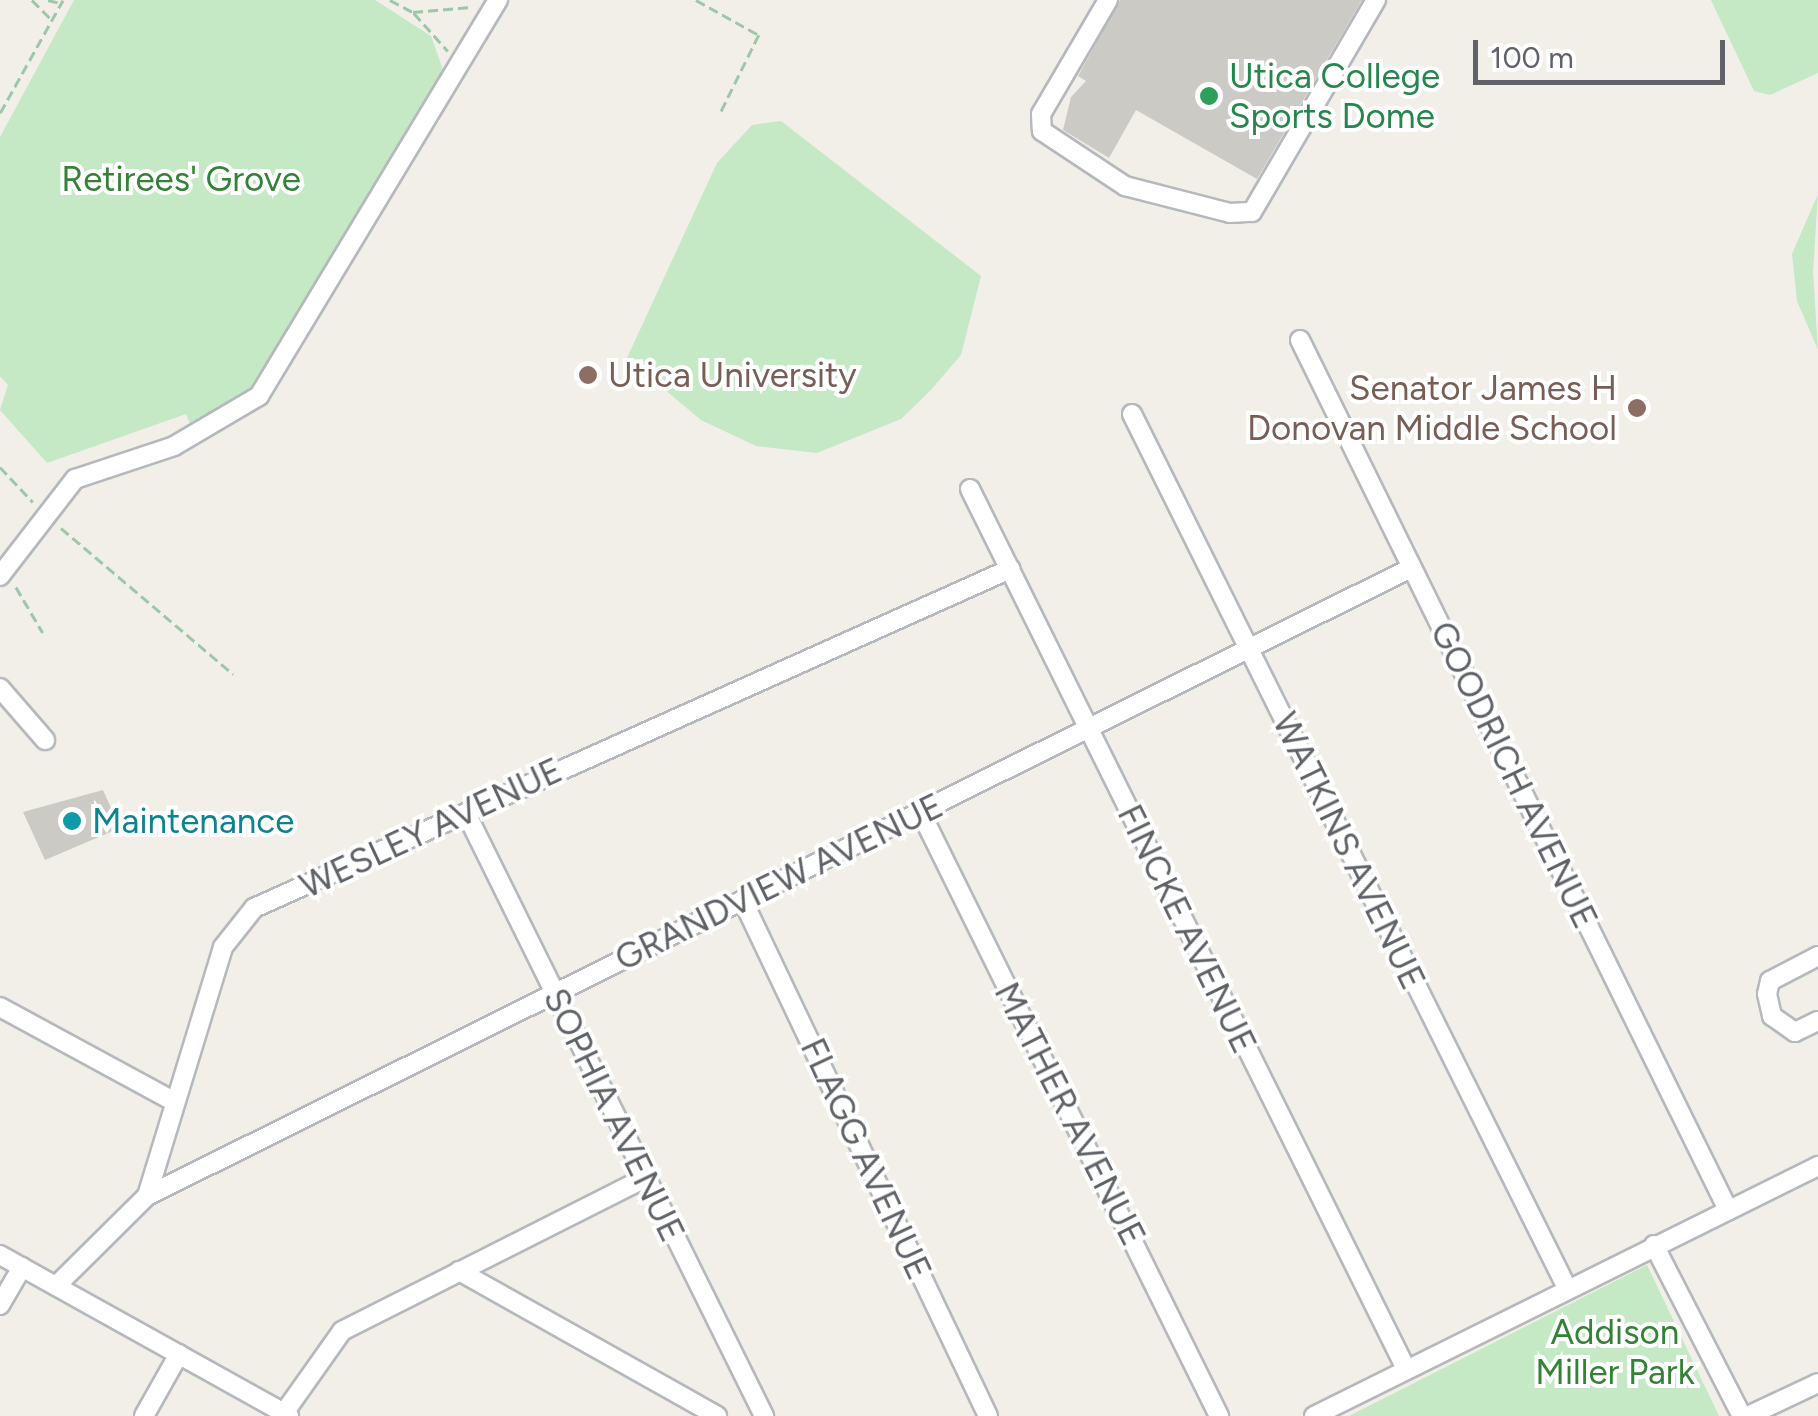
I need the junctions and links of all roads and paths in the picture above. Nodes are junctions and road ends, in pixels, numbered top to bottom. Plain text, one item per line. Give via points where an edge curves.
1 (32, 0) edge
2 (48, 0) edge
3 (390, 0) edge
4 (696, 0) edge
5 (1108, 0) edge
6 (1376, 0) edge
7 (62, 2) edge
8 (490, 3) edge
9 (413, 12) junction
10 (52, 20) junction
11 (453, 76) junction
12 (0, 114) edge
13 (719, 116) dead end
14 (1300, 340) dead end
15 (1132, 414) dead end
16 (0, 466) edge
17 (970, 489) dead end
18 (42, 512) junction
19 (1412, 568) junction
20 (1010, 569) junction
21 (2, 572) edge
22 (44, 632) dead end
23 (1248, 648) junction
24 (233, 674) dead end
25 (0, 688) edge
26 (1088, 727) junction
27 (45, 740) dead end
28 (921, 812) junction
29 (466, 813) junction
30 (743, 901) junction
31 (1818, 956) edge
32 (554, 994) junction
33 (0, 1007) edge
34 (1818, 1021) edge
35 (174, 1102) junction
36 (1818, 1166) edge
37 (645, 1178) junction
38 (147, 1196) junction
39 (1728, 1210) junction
40 (1654, 1246) junction
41 (0, 1255) edge
42 (22, 1267) junction
43 (459, 1271) junction
44 (56, 1286) junction
45 (1567, 1288) junction
46 (0, 1305) edge
47 (180, 1354) junction
48 (1406, 1369) junction
49 (1818, 1383) edge
50 (287, 1415) edge
51 (144, 1416) edge
52 (718, 1416) edge
53 (764, 1416) edge
54 (988, 1416) edge
55 (1219, 1416) edge
56 (1314, 1416) edge
57 (1745, 1416) edge

1 - 10 path
2 - 7 path
3 - 9 path
4 - 13 path via 759,35
5 - 6 street via 1041,114 1042,130 1125,186 1230,213 1252,212
7 - 10 path
8 - 9 path
8 - 11 street
9 - 11 path via 434,28
10 - 12 path
11 - 18 street via 259,396 174,446 75,479
14 - 19 street, GOODRICH AVENUE
15 - 23 street, WATKINS AVENUE
16 - 18 path
17 - 20 street, FINCKE AVENUE
18 - 21 street
18 - 24 path
19 - 23 street, GRANDVIEW AVENUE
19 - 39 street, GOODRICH AVENUE
20 - 26 street, FINCKE AVENUE
20 - 29 street, WESLEY AVENUE
21 - 22 path
23 - 26 street, GRANDVIEW AVENUE
23 - 45 street, WATKINS AVENUE
25 - 27 street
26 - 28 street, GRANDVIEW AVENUE
26 - 48 street, FINCKE AVENUE
28 - 30 street, GRANDVIEW AVENUE
28 - 55 street, MATHER AVENUE
29 - 32 street, SOPHIA AVENUE
29 - 35 street, WESLEY AVENUE via 241,918 223,948
30 - 32 street, GRANDVIEW AVENUE
30 - 54 street, FLAGG AVENUE
31 - 34 street via 1770,981 1768,994 1772,1016 1795,1032
32 - 37 street, SOPHIA AVENUE
32 - 38 street, GRANDVIEW AVENUE
33 - 35 street
35 - 38 street, WESLEY AVENUE
36 - 39 street
37 - 43 street
37 - 53 street, SOPHIA AVENUE
38 - 44 street, WESLEY AVENUE
39 - 40 street
40 - 45 street
40 - 57 street
41 - 42 street
42 - 44 street
42 - 46 street
43 - 50 street via 342,1331
43 - 52 street
44 - 47 street
45 - 48 street
47 - 50 street
47 - 51 street
48 - 56 street
49 - 57 street

